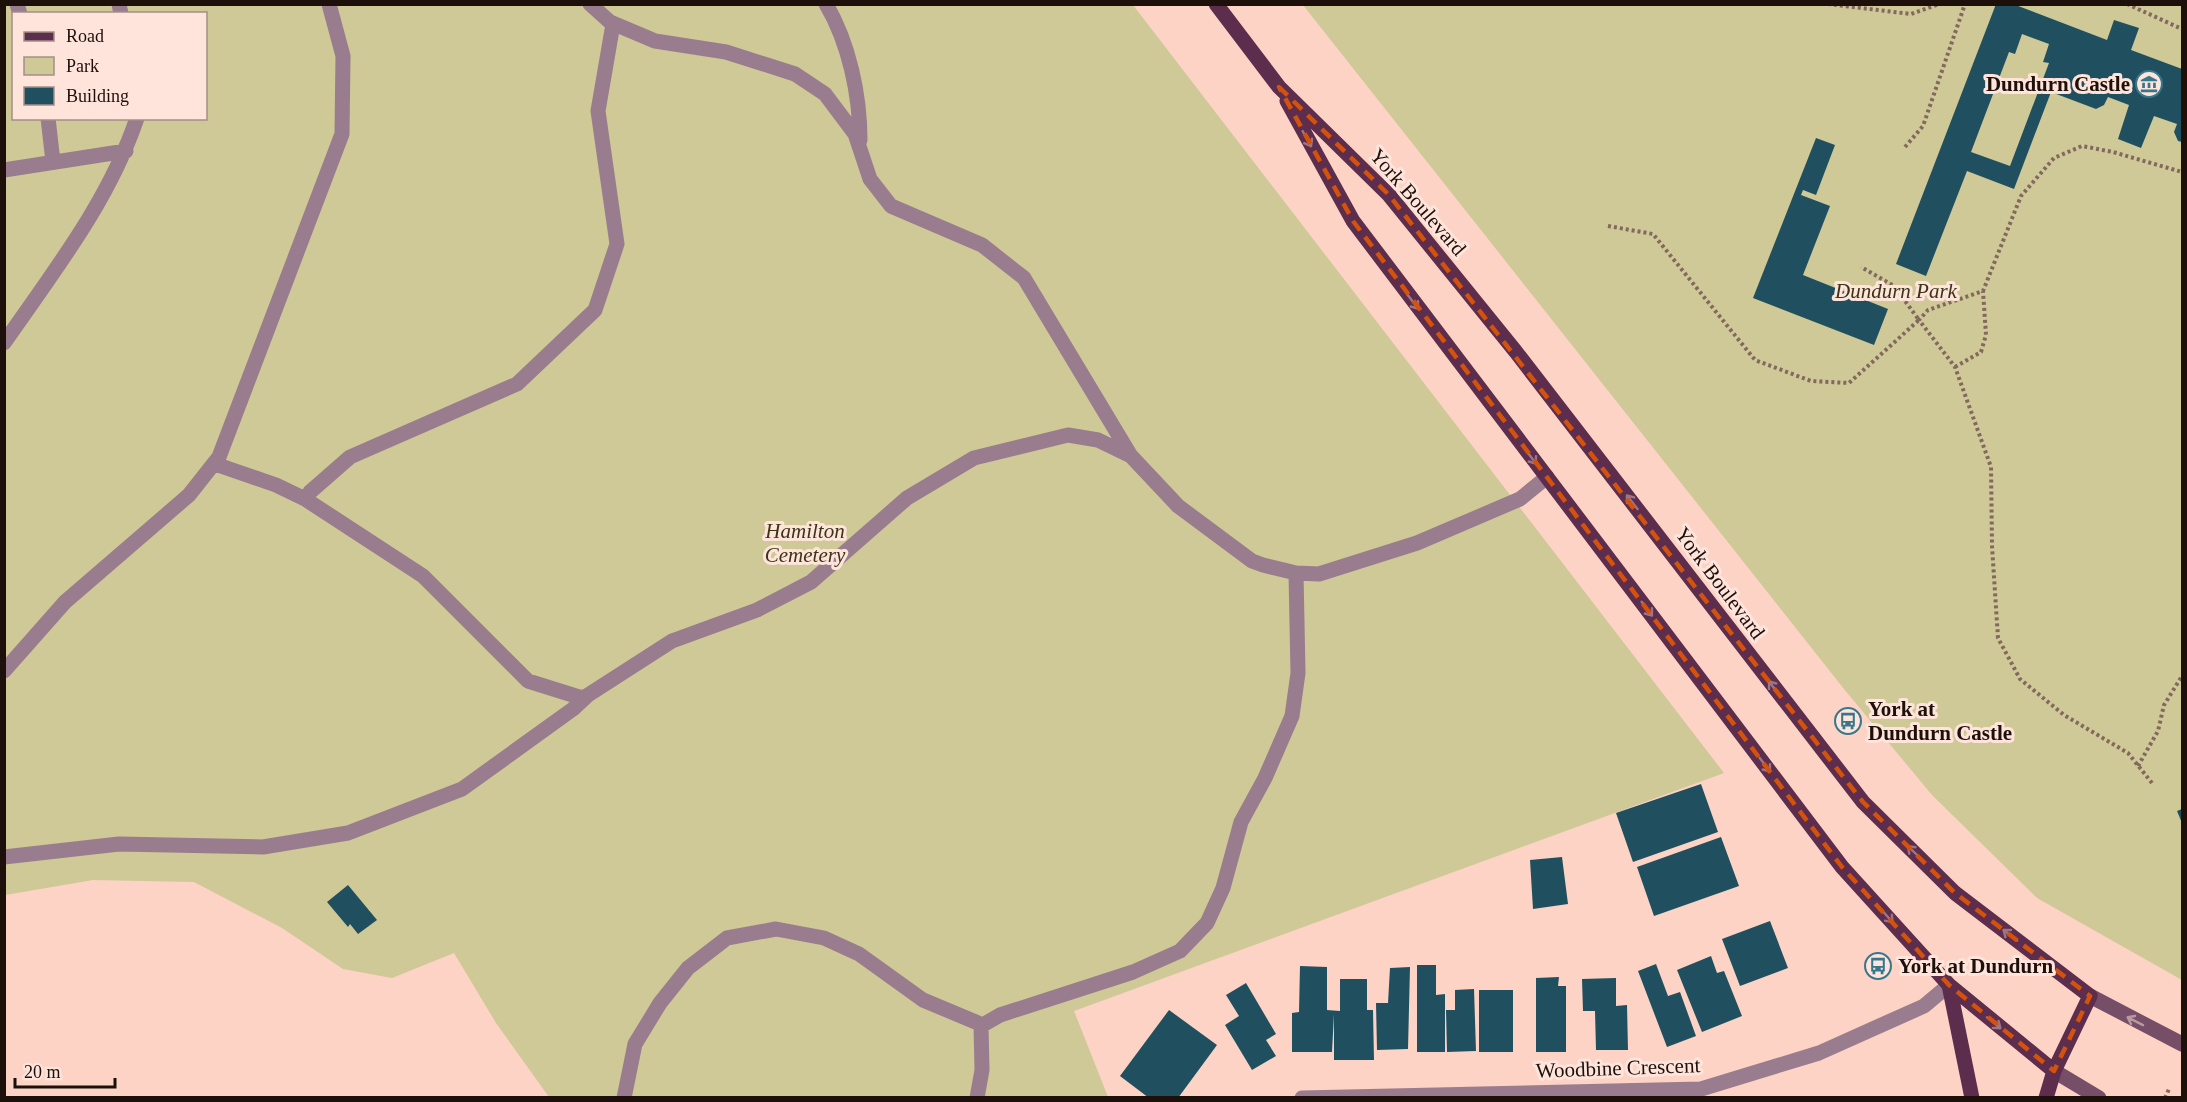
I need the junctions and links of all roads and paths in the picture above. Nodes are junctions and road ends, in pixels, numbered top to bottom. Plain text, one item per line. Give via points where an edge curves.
1 (329, 4) edge
2 (590, 4) edge
3 (826, 4) edge
4 (1216, 4) edge
5 (1828, 4) edge
6 (1939, 4) edge
7 (1965, 4) edge
8 (2127, 4) edge
9 (613, 24) junction
10 (2182, 29) edge
11 (1279, 87) junction
12 (48, 120) edge
13 (137, 120) edge
14 (860, 146) junction
15 (1905, 147) dead end
16 (126, 151) junction
17 (54, 162) junction
18 (4, 170) edge
19 (2182, 172) edge
20 (1608, 226) dead end
21 (1861, 267) dead end
22 (1983, 291) junction
23 (1919, 320) junction
24 (4, 343) edge
25 (1955, 367) junction
26 (1131, 456) junction
27 (215, 464) junction
28 (1547, 477) junction
29 (305, 499) junction
30 (1296, 573) junction
31 (4, 671) edge
32 (2182, 676) edge
33 (585, 697) junction
34 (2138, 766) junction
35 (2152, 783) dead end
36 (4, 857) edge
37 (1949, 985) junction
38 (2090, 996) junction
39 (981, 1026) junction
40 (2182, 1044) edge
41 (2054, 1071) junction
42 (2169, 1089) dead end
43 (624, 1098) edge
44 (977, 1098) edge
45 (1302, 1098) edge
46 (1972, 1098) edge
47 (2046, 1098) edge
48 (2099, 1098) edge
49 (2165, 1098) edge

1 - 27 street via 343,56 342,134
2 - 9 street
3 - 14 street via 837,21 855,82
4 - 11 main road, York Boulevard
5 - 6 path via 1911,14
7 - 15 path via 1923,126
8 - 10 path
9 - 14 street via 655,41 726,52 795,74 825,94
9 - 29 street via 598,111 617,244 595,310 517,384 350,457
11 -> 28 main road, York Boulevard via 1353,221
38 -> 11 main road, York Boulevard via 1955,893 1863,802 1516,352 1389,195
12 - 17 street
13 - 16 street
14 - 26 street via 870,179 891,206 982,245 1024,278
16 - 17 street
16 - 24 street via 91,216
17 - 18 street
19 - 22 path via 2082,146 2054,158 2021,196
20 - 23 path via 1653,234 1755,360 1811,381 1849,383
21 - 23 path via 1894,286
22 - 23 path via 1928,310
22 - 25 path via 1986,335 1981,352
23 - 25 path
25 - 34 path via 1991,466 1998,638 2020,679 2064,715 2128,753
26 - 30 street via 1178,506 1252,561
26 - 33 street via 1098,440 1068,435 974,458 907,498 811,582 757,610 672,641
27 - 29 street
27 - 31 street via 189,495 65,602
28 - 30 street via 1520,499 1417,543 1319,574
28 -> 37 main road, York Boulevard via 1842,867
29 - 33 street via 423,576 528,681
30 - 39 street via 1299,673 1292,716 1241,822 1222,888 1207,923 1180,951 1133,972 1000,1015
32 - 34 path via 2164,705 2158,731
33 - 36 street via 462,789 348,833 263,847 119,844
34 - 35 path
37 -> 41 main road, York Boulevard
37 - 45 street, Woodbine Crescent via 1924,1006 1819,1053 1701,1089
37 - 46 main road
40 -> 38 main road, York Boulevard
38 - 41 main road
39 - 43 street via 922,1000 859,954 825,938 776,929 727,938 688,968 660,1003 635,1044
39 - 44 street via 982,1070
41 - 47 main road
41 - 48 main road, York Boulevard
42 - 49 path

